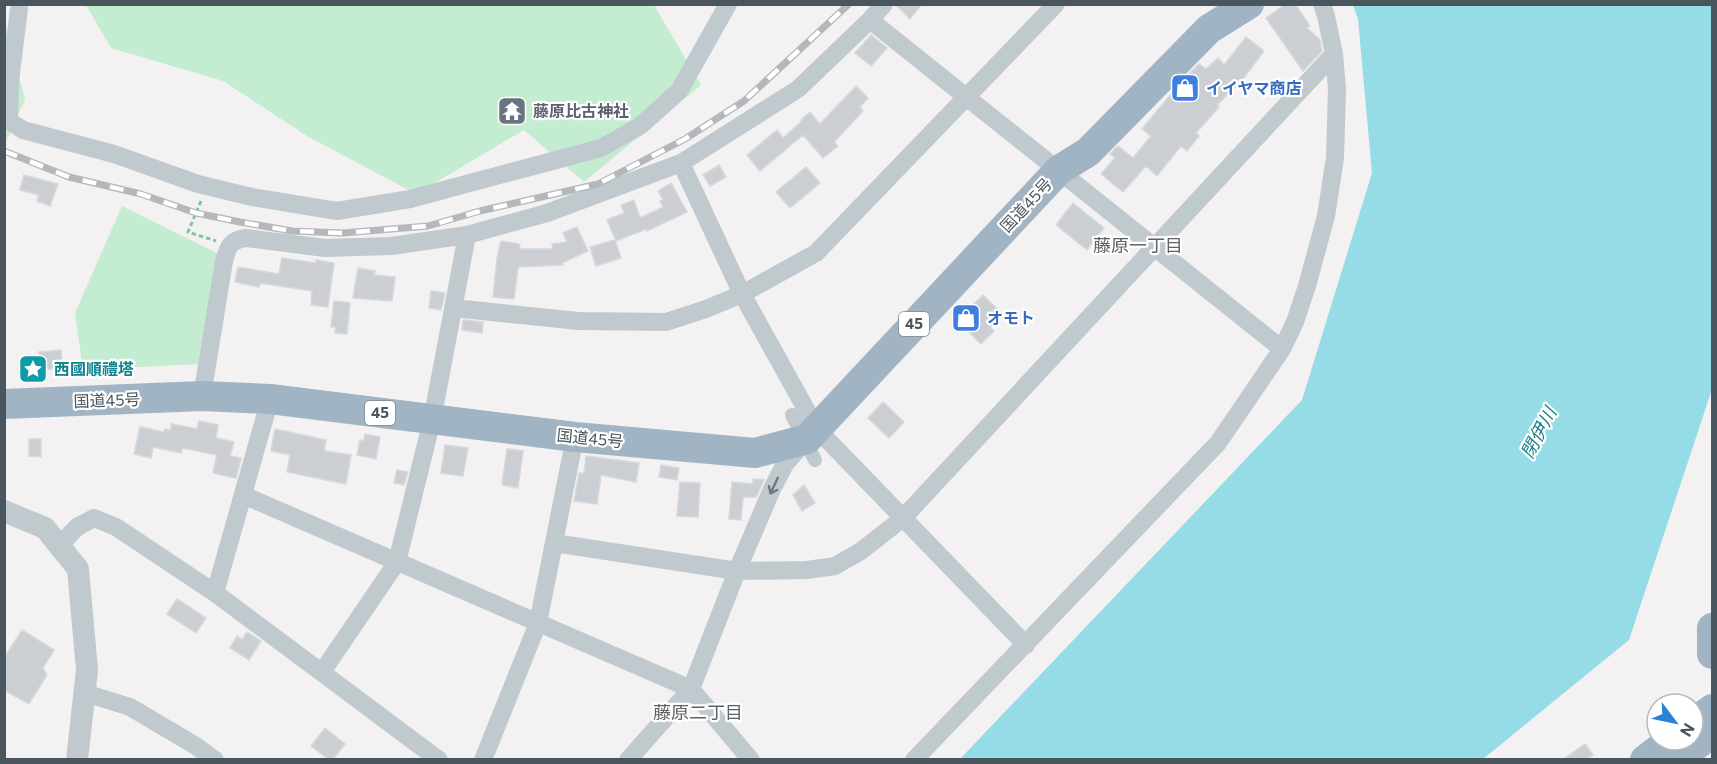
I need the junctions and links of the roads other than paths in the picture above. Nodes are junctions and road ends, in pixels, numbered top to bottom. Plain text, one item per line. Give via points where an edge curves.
1 (728, 4) edge
2 (884, 4) edge
3 (1056, 4) edge
4 (1214, 4) edge
5 (1249, 4) edge
6 (1322, 4) edge
7 (19, 9) dead end
8 (870, 20) junction
9 (1334, 54) junction
10 (968, 98) junction
11 (681, 163) junction
12 (1059, 170) junction
13 (467, 235) junction
14 (1155, 247) junction
15 (742, 294) junction
16 (453, 309) junction
17 (1282, 349) junction
18 (202, 396) junction
19 (270, 399) junction
20 (4, 404) edge
21 (432, 420) junction
22 (808, 436) junction
23 (575, 437) junction
24 (243, 495) junction
25 (4, 511) edge
26 (903, 518) junction
27 (554, 543) junction
28 (59, 546) junction
29 (398, 562) junction
30 (737, 571) junction
31 (215, 593) junction
32 (538, 623) junction
33 (1713, 628) edge
34 (1026, 645) junction
35 (1713, 654) edge
36 (322, 672) junction
37 (691, 689) junction
38 (85, 693) junction
39 (1713, 733) edge
40 (77, 759) edge
41 (215, 759) edge
42 (439, 759) edge
43 (483, 759) edge
44 (628, 759) edge
45 (751, 759) edge
46 (914, 759) edge
47 (1677, 759) edge

1 - 7 street via 679,91 640,126 601,148 410,199 338,211 198,184 114,154 23,130 9,121
2 - 8 street
3 - 10 street
4 - 12 highway, 国道45号 / 45 via 1074,143
5 - 12 highway, 国道45号 / 45 via 1209,29 1089,152
6 - 9 street
8 - 10 street
8 - 11 street via 798,88
9 - 14 street
9 - 17 street via 1335,158 1326,216 1301,304
10 - 12 street
10 - 15 street via 816,253
11 - 13 street via 547,213
11 - 15 street
12 - 14 street
12 - 22 highway, 国道45号 / 45
13 - 16 street
13 - 18 street via 391,246 325,248 237,239 229,245 224,261
14 - 17 street
14 - 26 street
15 - 16 street via 666,322 579,321
15 - 22 street
16 - 21 street
17 - 34 street via 1218,443
18 - 19 highway, 国道45号 / 45
18 - 20 highway, 国道45号 / 45
19 - 21 highway, 国道45号 / 45
19 - 24 street
21 - 23 highway, 国道45号 / 45
21 - 29 street
22 - 23 highway, 国道45号 / 45 via 755,453
22 - 26 street
22 -> 30 street via 785,464
23 - 27 street
24 - 29 street
24 - 31 street
25 - 28 street via 45,528
26 - 30 street via 835,566
26 - 34 street
27 - 30 street
27 - 32 street
28 - 31 street via 77,527 94,518 116,527
28 - 38 street via 78,569 87,670
29 - 32 street
29 - 36 street
30 - 37 street
31 - 36 street
32 - 37 street
32 - 43 street
33 - 35 highway
34 - 46 street
36 - 42 street
37 - 44 street
37 - 45 street
38 - 40 street
38 - 41 street via 130,707
39 - 47 highway

